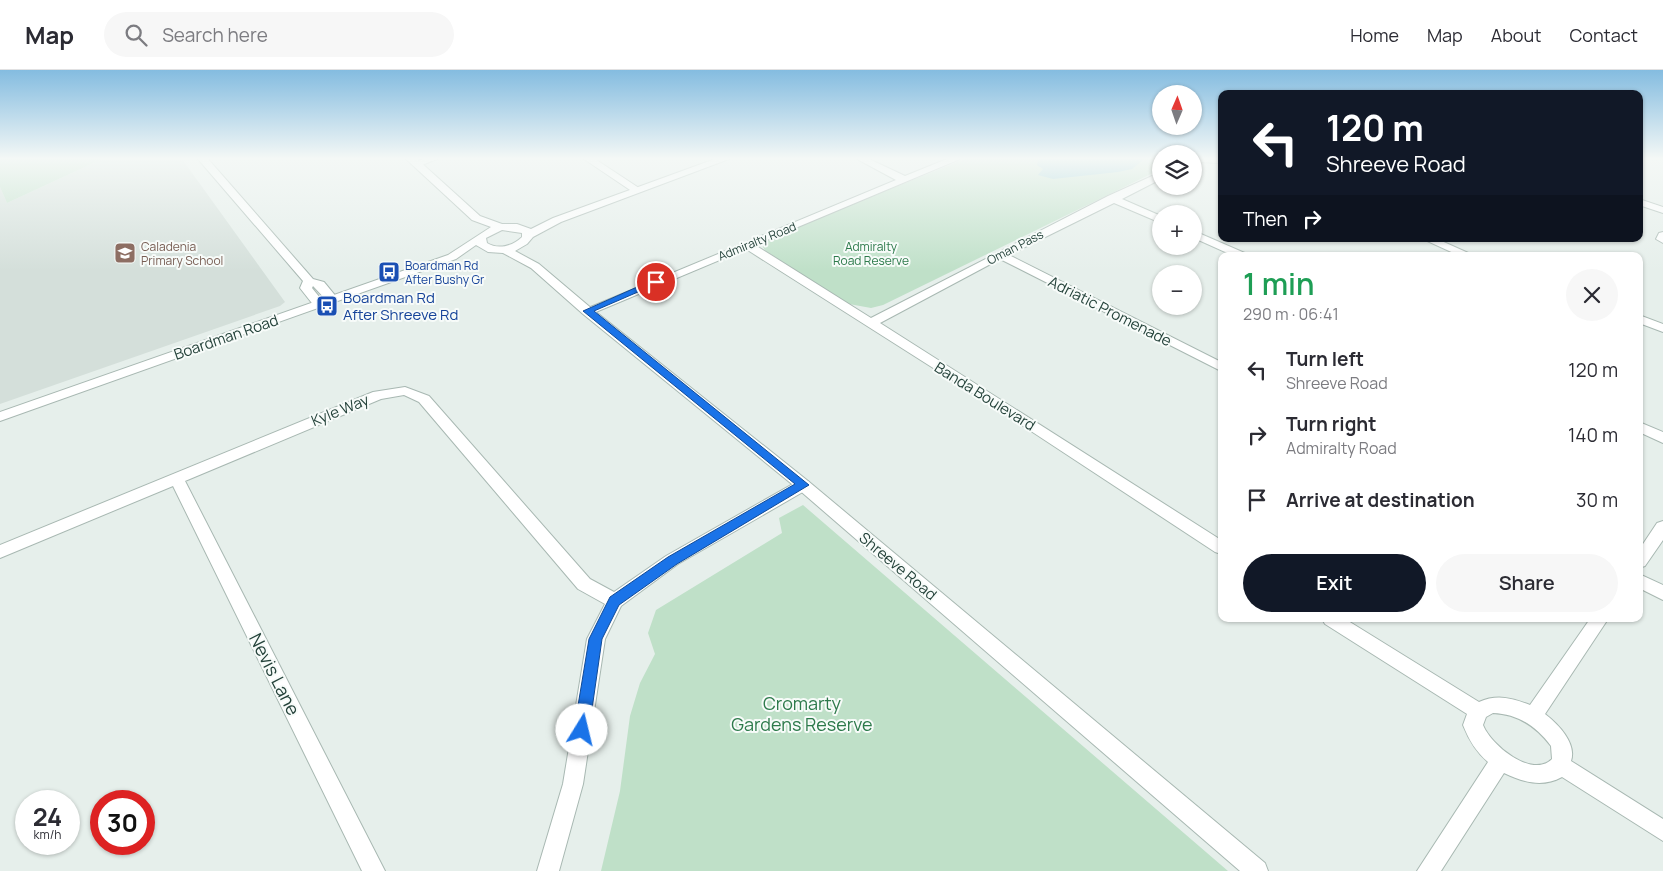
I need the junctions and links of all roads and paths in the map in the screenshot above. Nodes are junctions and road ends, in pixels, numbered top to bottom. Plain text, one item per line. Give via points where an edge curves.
1 (235, 196) edge
2 (452, 196) edge
3 (620, 196) edge
4 (865, 196) edge
5 (1115, 196) edge
6 (1112, 198) junction
7 (1643, 203) edge
8 (1663, 210) edge
9 (1152, 216) edge
10 (476, 218) junction
11 (557, 220) junction
12 (501, 227) junction
13 (517, 227) junction
14 (483, 235) junction
15 (1663, 236) edge
16 (1202, 238) edge
17 (526, 239) junction
18 (1663, 240) edge
19 (1435, 242) edge
20 (746, 245) junction
21 (500, 250) junction
22 (1234, 252) edge
23 (1459, 252) edge
24 (1000, 255) junction
25 (452, 257) junction
26 (535, 266) junction
27 (309, 281) junction
28 (332, 299) junction
29 (319, 304) junction
30 (587, 311) junction
31 (1643, 320) edge
32 (870, 323) junction
33 (1663, 328) edge
34 (1218, 365) edge
35 (0, 417) edge
36 (1643, 429) edge
37 (1663, 438) edge
38 (176, 478) junction
39 (803, 485) junction
40 (1663, 526) edge
41 (1218, 546) edge
42 (0, 552) edge
43 (1643, 556) edge
44 (1643, 582) edge
45 (1663, 592) edge
46 (615, 601) junction
47 (1336, 622) edge
48 (1597, 622) edge
49 (1478, 711) junction
50 (1533, 716) junction
51 (1500, 761) junction
52 (1560, 765) junction
53 (1663, 831) edge
54 (374, 871) edge
55 (548, 871) edge
56 (1257, 871) edge
57 (1428, 871) edge

1 - 27 street
2 - 10 street
3 - 11 street, Boardman Road
4 - 20 street, Admiralty Road
5 - 6 street, Oman Pass
6 - 9 street
6 - 24 street, Oman Pass
7 - 8 street
10 - 12 street
10 - 14 street
11 - 13 street, Boardman Road
11 - 17 street, Boardman Road
12 - 13 street, Boardman Road
12 - 14 street, Boardman Road
13 - 17 street via 527,231
14 - 21 street via 481,244
14 - 25 street, Boardman Road
15 - 18 street
16 - 22 street
17 - 21 street, Boardman Road
17 - 26 street, Shreeve Road
19 - 23 street
20 - 30 street, Admiralty Road
20 - 32 street, Banda Boulevard
21 - 25 street, Boardman Road
21 - 26 street, Shreeve Road
24 - 32 street, Oman Pass
24 - 34 street, Adriatic Promenade
25 - 28 street, Boardman Road
26 - 30 street, Shreeve Road
27 - 28 street via 320,284
27 - 29 street via 306,288
28 - 29 street, Boardman Road
29 - 35 street, Boardman Road
30 - 39 street, Shreeve Road
31 - 33 street
32 - 41 street, Banda Boulevard
36 - 37 street
38 - 42 street, Kyle Way
38 - 46 street, Kyle Way via 378,395 405,391 424,399 584,584
38 - 54 street, Nevis Lane
39 - 46 street via 672,560
39 - 56 street, Shreeve Road
40 - 43 street
44 - 45 street
46 - 55 street via 596,639 573,784
47 - 49 street
48 - 50 street
49 - 50 street via 1502,705
49 - 51 street via 1474,725 1476,734
50 - 52 street via 1556,737 1562,752
51 - 52 street via 1536,774 1547,774
51 - 57 street
52 - 53 street

